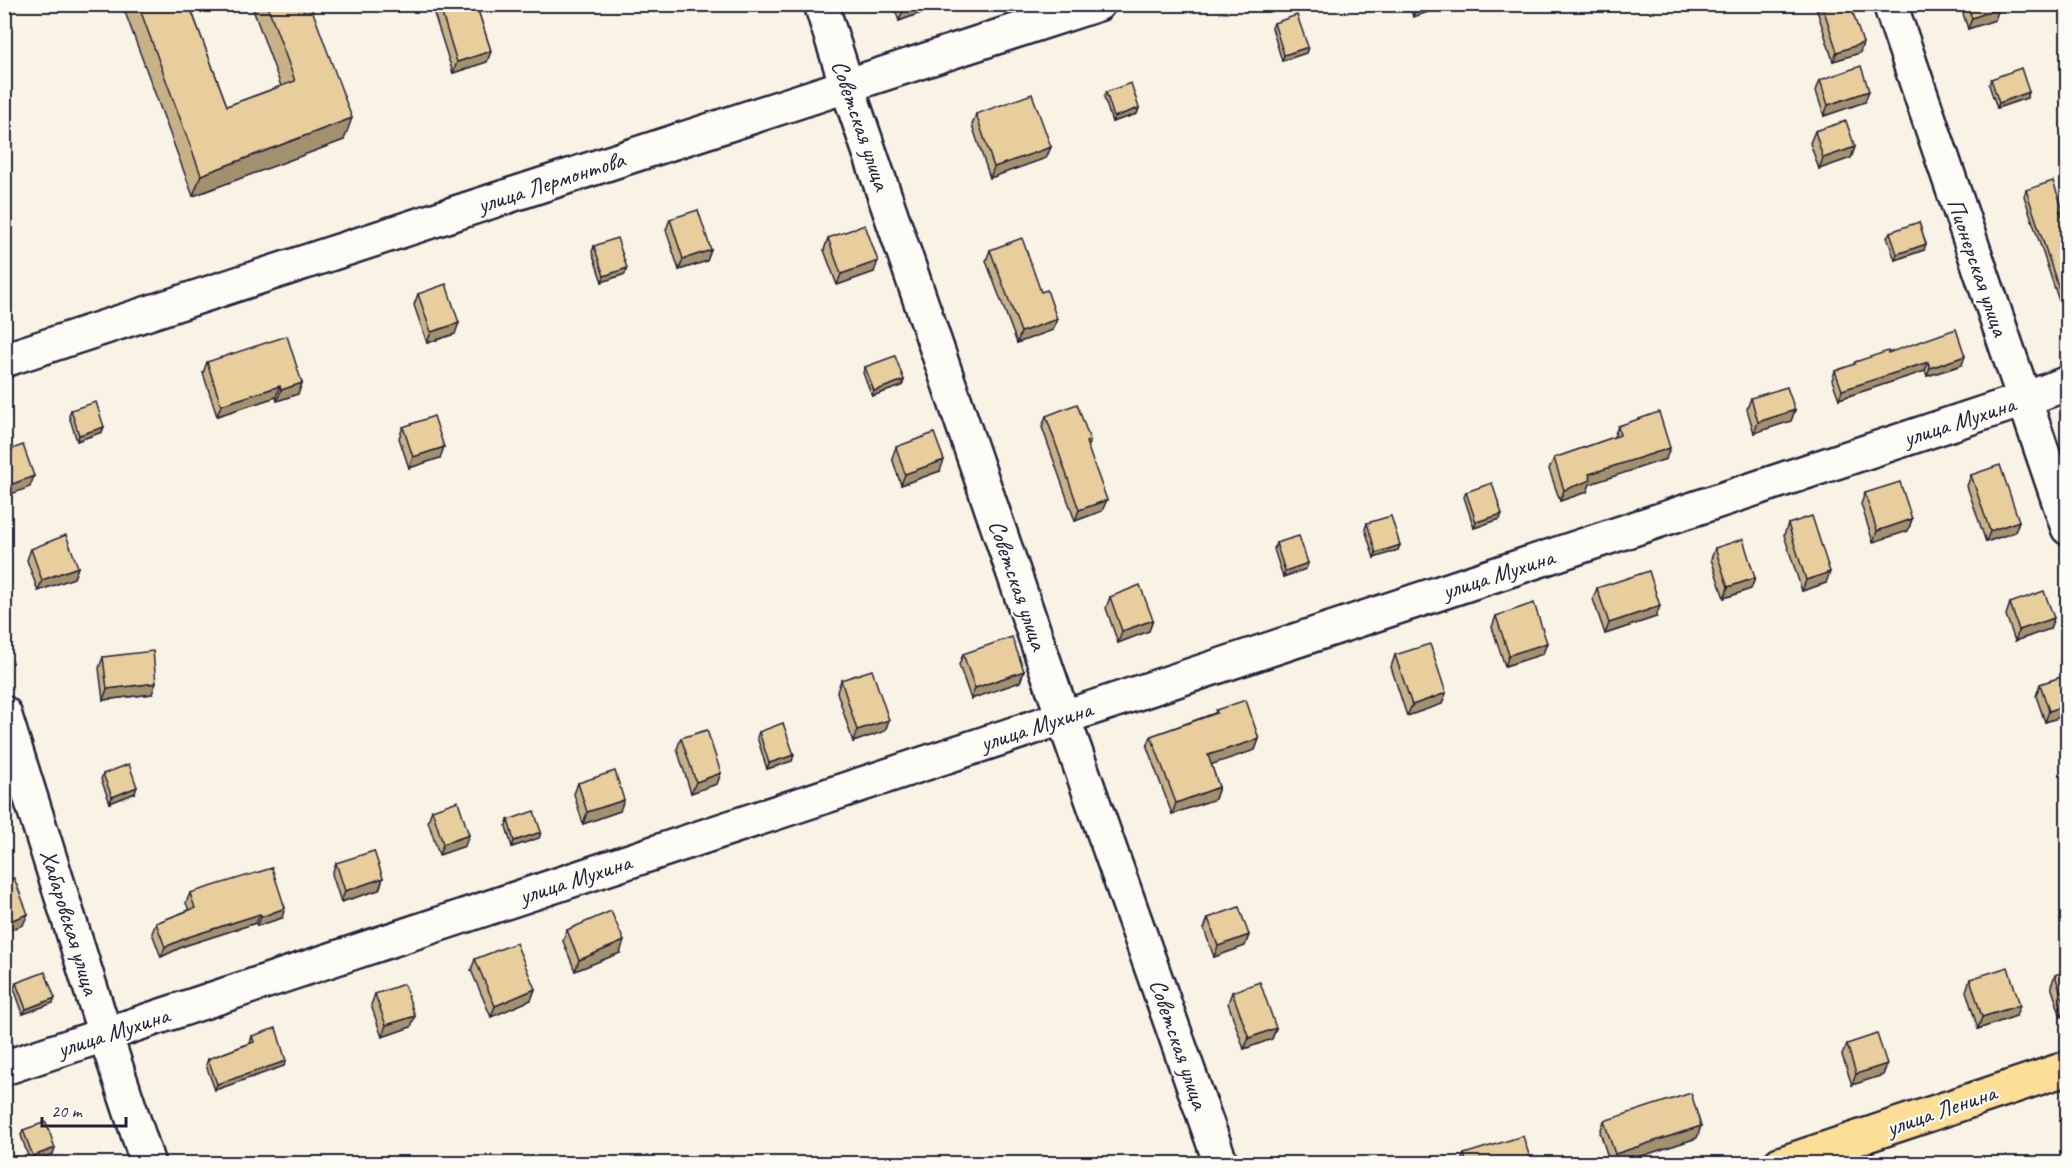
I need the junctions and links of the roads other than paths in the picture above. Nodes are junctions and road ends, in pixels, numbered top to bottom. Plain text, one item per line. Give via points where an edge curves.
1 (821, 4) edge
2 (1098, 4) edge
3 (1890, 4) edge
4 (847, 86) junction
5 (4, 360) edge
6 (2067, 383) edge
7 (2023, 400) junction
8 (2067, 528) edge
9 (4, 713) edge
10 (1064, 717) junction
11 (105, 1034) junction
12 (4, 1068) edge
13 (2067, 1068) edge
14 (148, 1164) edge
15 (1221, 1164) edge
16 (1780, 1164) edge

1 - 4 street, Советская улица
2 - 4 street, улица Лермонтова
3 - 7 street, Пионерская улица
4 - 5 street, улица Лермонтова
4 - 10 street, Советская улица
6 - 7 street, улица Мухина
7 - 8 street, Пионерская улица
7 - 10 street, улица Мухина
9 - 11 street, Хабаровская улица
10 - 11 street, улица Мухина
10 - 15 street, Советская улица
11 - 12 street, улица Мухина
11 - 14 street, Хабаровская улица
13 - 16 main road, улица Ленина

